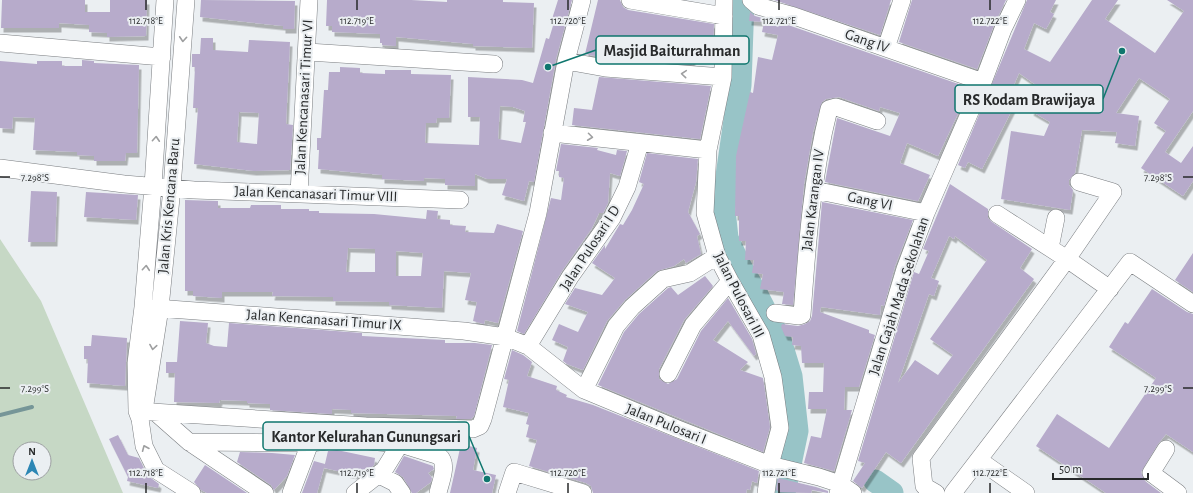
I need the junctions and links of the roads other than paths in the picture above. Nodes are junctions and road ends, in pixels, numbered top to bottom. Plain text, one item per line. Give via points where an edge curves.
1 (165, 0) edge
2 (186, 0) edge
3 (309, 0) edge
4 (582, 0) edge
5 (630, 0) edge
6 (751, 0) edge
7 (902, 0) edge
8 (1017, 0) edge
9 (724, 8) edge
10 (0, 44) edge
11 (886, 48) junction
12 (308, 52) junction
13 (162, 57) junction
14 (566, 61) junction
15 (494, 64) dead end
16 (723, 77) junction
17 (983, 82) junction
18 (877, 121) dead end
19 (552, 132) junction
20 (640, 144) junction
21 (708, 150) junction
22 (0, 168) edge
23 (1079, 182) dead end
24 (153, 186) junction
25 (172, 188) junction
26 (814, 190) junction
27 (299, 194) junction
28 (460, 200) dead end
29 (926, 213) junction
30 (997, 214) dead end
31 (1056, 218) dead end
32 (1050, 248) junction
33 (717, 256) junction
34 (1067, 259) junction
35 (730, 281) junction
36 (1110, 289) junction
37 (1193, 304) edge
38 (143, 307) junction
39 (160, 308) junction
40 (775, 313) dead end
41 (505, 337) junction
42 (528, 346) junction
43 (668, 374) dead end
44 (584, 390) junction
45 (144, 413) junction
46 (189, 442) junction
47 (310, 443) junction
48 (400, 444) junction
49 (1166, 449) dead end
50 (979, 460) junction
51 (782, 467) junction
52 (379, 475) junction
53 (844, 490) edge
54 (192, 493) edge
55 (265, 493) edge
56 (292, 493) edge
57 (355, 493) edge
58 (402, 493) edge
59 (438, 493) edge
60 (507, 493) edge
61 (583, 493) edge
62 (766, 493) edge
63 (936, 493) edge
64 (953, 493) edge
65 (1026, 493) edge
66 (1178, 493) edge

1 - 13 street, Jalan Kris Kencana Baru
2 -> 25 street, Jalan Kris Kencana Baru
3 - 12 street, Jalan Kencanasari Timur VI
4 - 14 street
5 - 9 street
6 - 11 street, Gang IV via 755,5
7 - 11 street
8 - 17 street, Jalan Gajah Mada Sekolahan
9 - 16 street, Jalan Pulosari III
10 - 13 street
11 - 17 street, Gang IV
12 - 15 street
12 - 27 street, Jalan Kencanasari Timur VI
24 -> 13 street, Jalan Kris Kencana Baru
16 -> 14 street via 605,68
14 - 19 street
16 - 21 street, Jalan Pulosari III
17 - 29 street, Jalan Gajah Mada Sekolahan
18 - 26 street, Jalan Karangan IV via 834,106 829,108 821,139
19 -> 20 street
19 - 41 street via 538,213
20 - 21 street
20 - 42 street, Jalan Pulosari I D via 627,187 612,218 570,277
21 - 33 street, Jalan Pulosari III via 705,208
22 - 24 street, Jalan Kencanasari Timur VIII
23 - 34 street via 1113,192
24 - 25 street, Jalan Kencanasari Timur VIII
38 -> 24 street, Jalan Kris Kencana Baru
25 - 27 street, Jalan Kencanasari Timur VIII
25 - 39 street, Jalan Kris Kencana Baru
26 - 29 street, Gang VI
26 - 40 street, Jalan Karangan IV via 802,314 799,316
27 - 28 street, Jalan Kencanasari Timur VIII
29 - 53 street, Jalan Gajah Mada Sekolahan via 903,276
30 - 32 street
31 - 32 street
32 - 34 street
33 - 35 street, Jalan Pulosari III
33 - 44 street via 690,273 663,279 632,307 616,326
34 - 36 street
34 - 63 street via 921,458 924,486
35 - 43 street via 693,325
35 - 51 street, Jalan Pulosari III via 761,335 773,377
36 - 37 street via 1130,262
36 - 50 street
38 - 39 street, Jalan Kencanasari Timur IX
38 - 45 street, Jalan Kris Kencana Baru via 136,363
39 - 41 street, Jalan Kencanasari Timur IX via 464,331
39 -> 45 street, Jalan Kris Kencana Baru
41 - 42 street, Jalan Pulosari I
41 - 45 street via 480,426 473,429 366,426
42 - 44 street, Jalan Pulosari I
44 - 51 street, Jalan Pulosari I via 678,429
45 - 46 street
54 -> 45 street via 156,470 143,442
46 - 47 street
46 - 55 street
47 - 48 street via 346,439
47 - 56 street
48 - 52 street
48 - 59 street via 442,458 444,466
49 - 66 street via 1151,473
50 - 64 street
50 - 65 street
51 - 53 street, Jalan Pulosari I
51 - 62 street, Jalan Pulosari III
52 - 57 street
52 - 58 street via 394,483
60 - 61 street via 514,472

